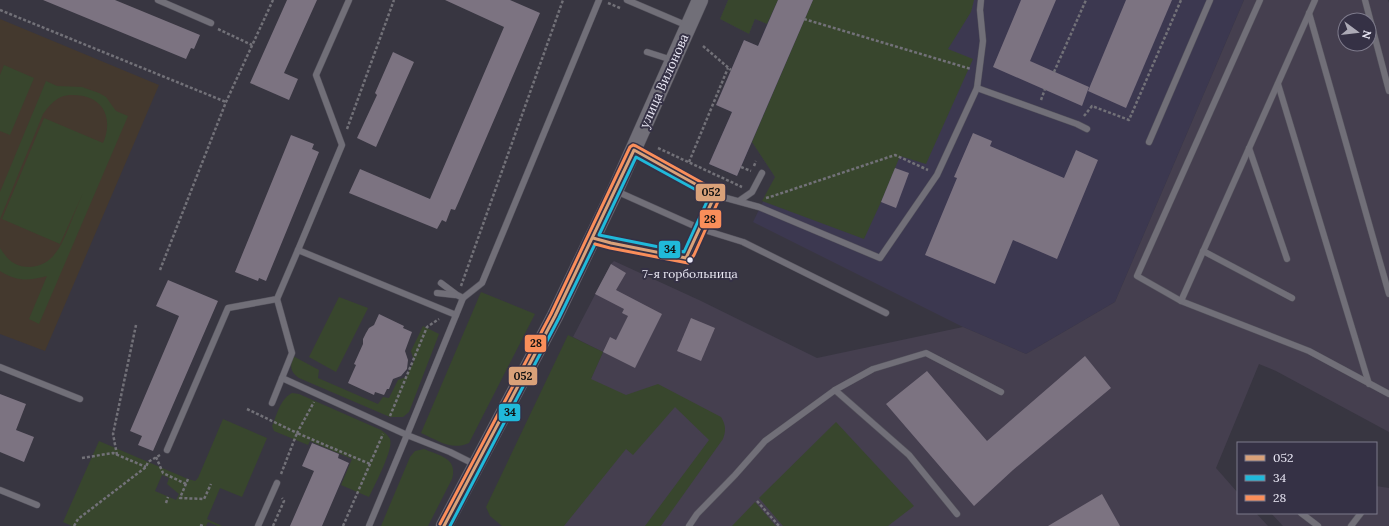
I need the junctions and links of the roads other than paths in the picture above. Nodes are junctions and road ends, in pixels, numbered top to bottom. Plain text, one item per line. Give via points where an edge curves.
1 (158, 0) edge
2 (349, 0) edge
3 (599, 0) edge
4 (627, 0) edge
5 (700, 0) edge
6 (981, 0) edge
7 (1210, 0) edge
8 (1260, 0) edge
9 (1315, 0) edge
10 (1365, 0) edge
11 (1310, 13) junction
12 (212, 23) road end
13 (688, 27) junction
14 (647, 52) dead end
15 (674, 61) junction
16 (1278, 84) junction
17 (977, 88) junction
18 (1389, 91) edge
19 (1087, 129) dead end
20 (1149, 142) dead end
21 (1249, 148) junction
22 (634, 150) junction
23 (762, 173) dead end
24 (615, 191) junction
25 (715, 195) junction
26 (739, 201) junction
27 (701, 229) junction
28 (593, 238) junction
29 (298, 250) junction
30 (1203, 251) junction
31 (1287, 259) dead end
32 (441, 283) dead end
33 (437, 293) dead end
34 (1389, 294) edge
35 (460, 297) junction
36 (1292, 298) dead end
37 (277, 299) junction
38 (1181, 301) junction
39 (886, 313) dead end
40 (456, 315) junction
41 (0, 367) edge
42 (282, 378) junction
43 (1369, 384) junction
44 (835, 390) junction
45 (1001, 392) dead end
46 (1389, 394) edge
47 (80, 399) dead end
48 (272, 403) dead end
49 (407, 436) junction
50 (167, 450) dead end
51 (476, 465) junction
52 (277, 483) road end
53 (0, 490) edge
54 (37, 504) dead end
55 (956, 514) dead end
56 (1302, 514) edge
57 (1360, 514) edge
58 (258, 526) edge
59 (369, 526) edge
60 (444, 526) edge
61 (689, 526) edge
62 (1318, 526) edge
63 (1351, 526) edge

1 - 12 lane
2 - 29 lane via 316,75 342,145
3 - 35 lane via 482,283
4 - 13 lane
5 - 13 street, улица Вилонова
6 - 17 lane via 983,41
7 - 20 lane
8 - 38 lane via 1137,276
9 - 11 lane
10 - 18 lane
11 - 16 lane
11 - 34 lane
13 - 15 street, улица Вилонова
14 - 15 lane
15 - 22 street, улица Вилонова
16 - 21 lane
16 - 43 lane
17 - 19 lane
17 - 26 lane via 937,175 880,258
21 - 30 lane
21 - 31 lane
22 - 24 street, улица Вилонова
22 - 25 lane
23 - 26 lane via 752,192
24 - 27 lane
24 - 28 street, улица Вилонова
25 - 26 lane
25 - 27 lane
27 - 28 lane via 686,258
27 - 39 lane via 743,242
28 - 51 street, улица Вилонова
29 - 37 lane
29 - 40 lane
30 - 36 lane
30 - 38 lane
32 - 35 lane
33 - 35 lane
35 - 40 lane
37 - 42 lane via 292,353
37 - 50 lane via 228,308
38 - 43 lane via 1309,351
40 - 49 lane
41 - 47 lane
42 - 48 lane
42 - 49 lane
43 - 46 lane
44 - 45 lane via 873,369 926,353
44 - 55 lane via 909,455
44 - 61 lane via 765,441 697,514
49 - 51 lane
49 - 59 lane
51 - 60 street, улица Вилонова
52 - 58 lane
53 - 54 lane
56 - 62 lane
57 - 63 lane

